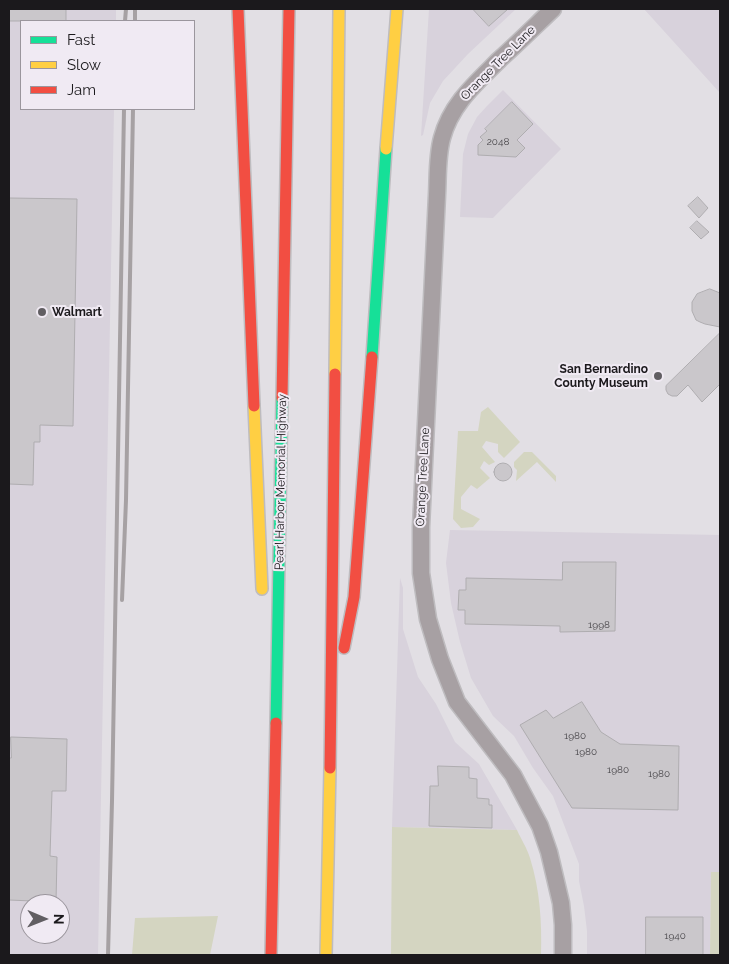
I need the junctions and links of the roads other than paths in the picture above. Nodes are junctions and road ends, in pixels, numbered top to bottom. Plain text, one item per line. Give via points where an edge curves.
1 (238, 9) edge
2 (289, 9) edge
3 (339, 9) edge
4 (397, 9) edge
5 (553, 9) edge
6 (262, 604) dead end
7 (266, 673) dead end
8 (331, 716) junction
9 (274, 862) junction
10 (271, 955) edge
11 (326, 955) edge
12 (563, 955) edge

1 - 6 highway
2 - 9 highway, Pearl Harbor Memorial Highway
3 - 8 highway
4 - 8 highway via 354,597
5 - 12 street, Orange Tree Lane via 474,84 450,117 442,139 421,573 428,618 457,702 513,775 540,826 561,903
7 - 9 highway
8 - 11 highway
9 - 10 highway, Pearl Harbor Memorial Highway

